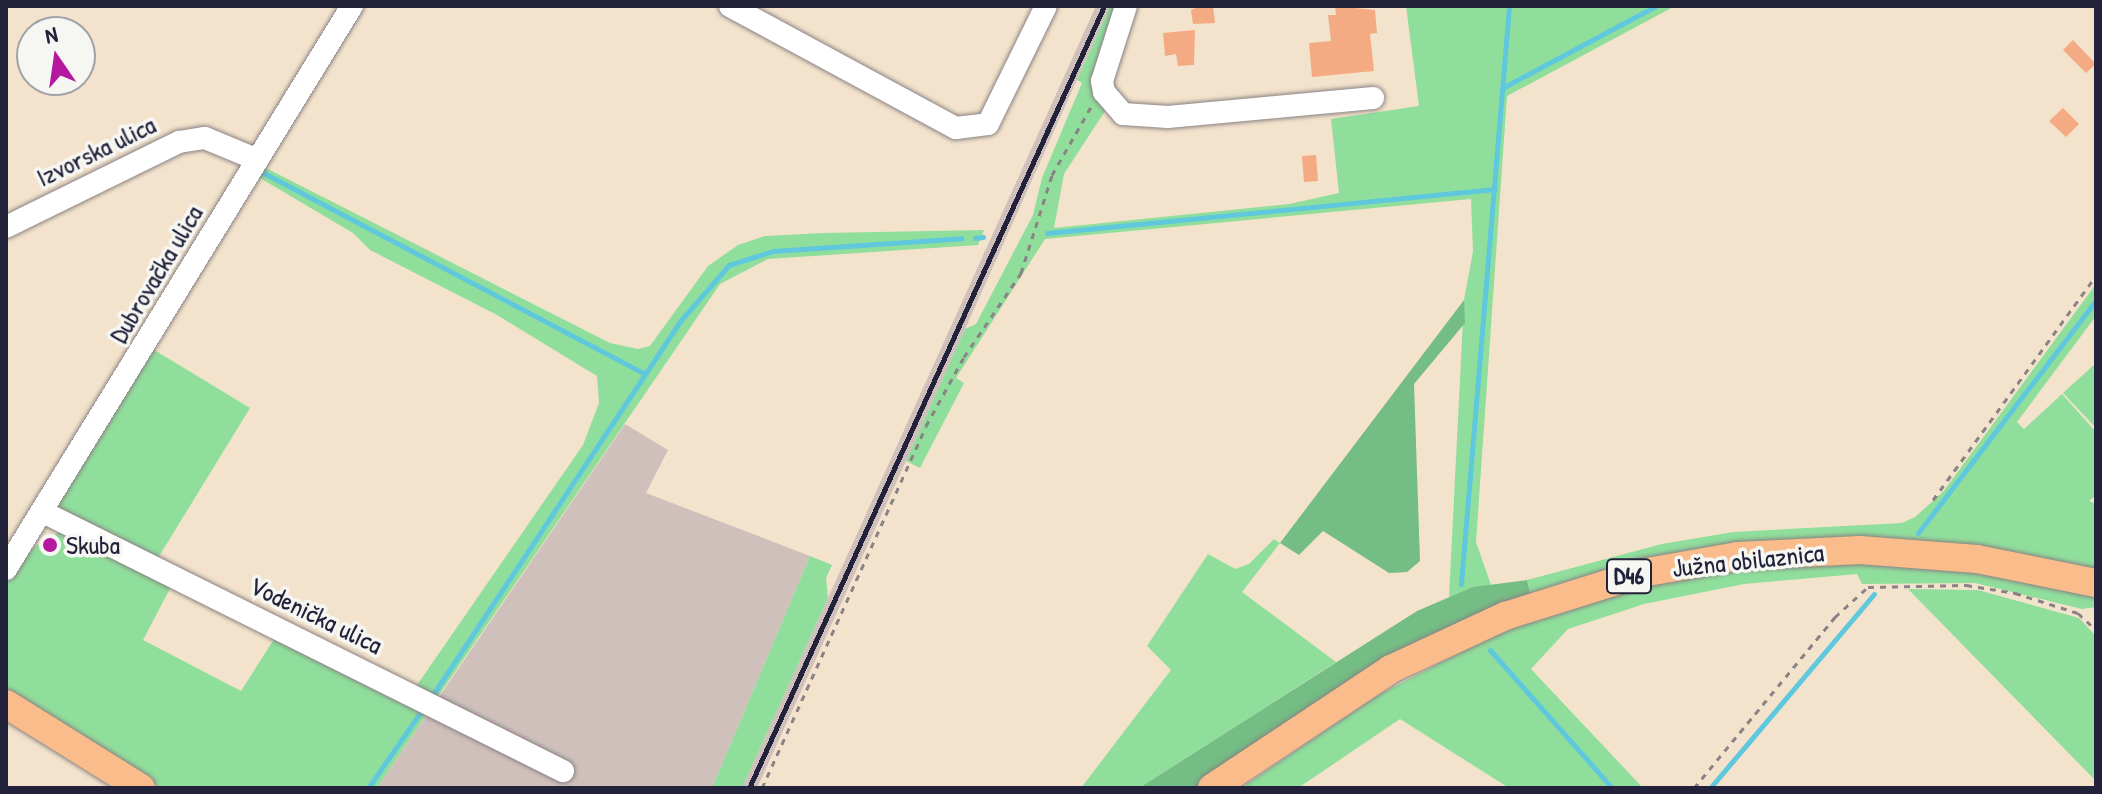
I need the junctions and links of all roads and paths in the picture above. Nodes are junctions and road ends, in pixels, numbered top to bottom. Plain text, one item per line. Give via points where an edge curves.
1 (352, 6) edge
2 (730, 6) edge
3 (1046, 6) edge
4 (1126, 6) edge
5 (1104, 92) junction
6 (1373, 98) dead end
7 (258, 160) junction
8 (6, 227) edge
9 (2096, 276) edge
10 (1933, 500) dead end
11 (43, 512) junction
12 (13, 543) edge
13 (6, 569) edge
14 (2096, 583) edge
15 (2096, 630) edge
16 (6, 704) edge
17 (563, 771) dead end
18 (141, 788) edge
19 (762, 788) edge
20 (1212, 788) edge
21 (1694, 788) edge

1 - 7 street, Dubrovačka ulica
2 - 3 street via 956,128 988,124
4 - 5 street via 1106,63
5 - 6 street via 1114,107 1137,117
5 - 19 path via 1052,175 1021,273 964,357 926,426
7 - 8 street, Izvorska ulica via 205,138 179,142
7 - 11 street, Dubrovačka ulica
9 - 10 path
11 - 12 street, Dubrovačka ulica
11 - 17 street, Vodenička ulica
12 - 13 street, Dubrovačka ulica
14 - 20 main road, Južna obilaznica / D46 via 1977,559 1860,550 1738,556 1642,573 1505,616 1391,669
15 - 21 path via 2078,613 2015,593 1950,585 1868,587 1835,617
16 - 18 main road

